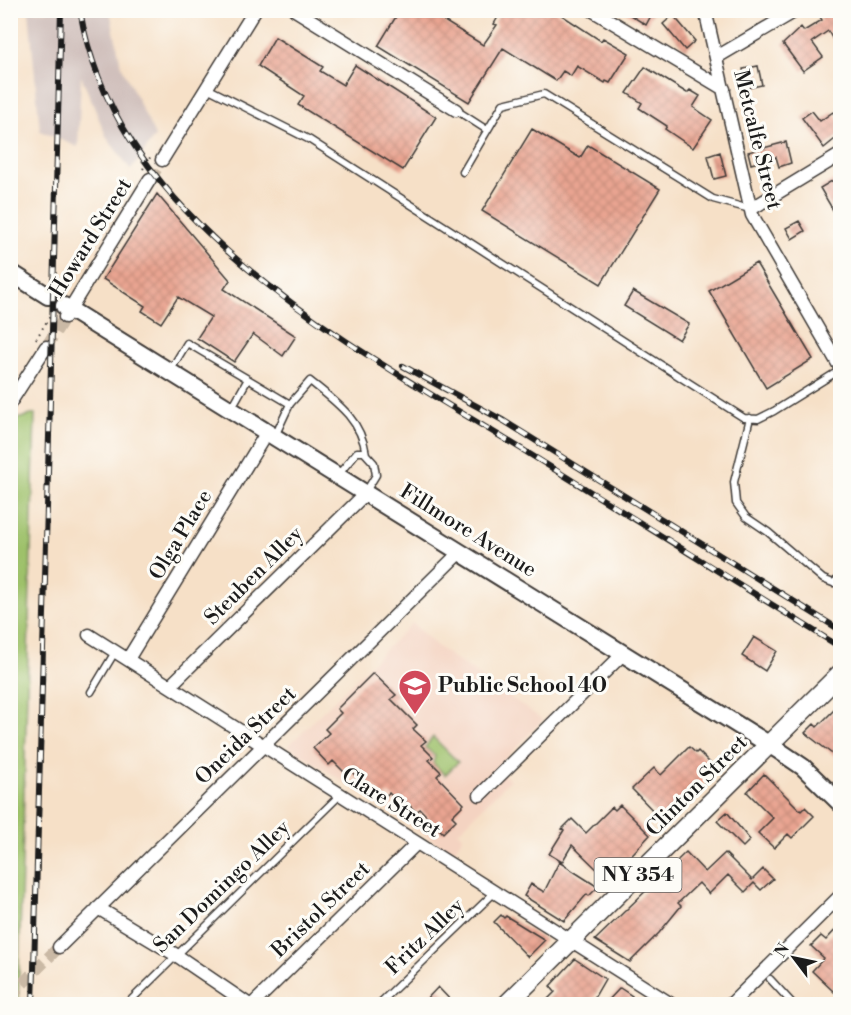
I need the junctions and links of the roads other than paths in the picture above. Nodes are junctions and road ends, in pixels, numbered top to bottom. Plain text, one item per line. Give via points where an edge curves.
1 (255, 10) edge
2 (295, 10) edge
3 (592, 10) edge
4 (705, 10) edge
5 (797, 10) edge
6 (717, 57) junction
7 (207, 88) junction
8 (724, 89) junction
9 (456, 110) joint
10 (487, 130) junction
11 (840, 155) edge
12 (162, 160) tunnel mouth
13 (463, 172) dead end
14 (150, 179) tunnel mouth
15 (750, 209) junction
16 (10, 272) edge
17 (48, 296) dead end
18 (66, 311) joint
19 (46, 347) tunnel mouth
20 (840, 369) edge
21 (170, 372) junction
22 (248, 379) junction
23 (10, 404) edge
24 (290, 404) junction
25 (231, 410) junction
26 (750, 418) junction
27 (271, 434) junction
28 (366, 454) junction
29 (337, 476) junction
30 (365, 494) junction
31 (460, 552) junction
32 (840, 578) edge
33 (89, 635) dead end
34 (115, 651) junction
35 (623, 654) junction
36 (128, 659) junction
37 (840, 674) edge
38 (171, 686) junction
39 (91, 692) dead end
40 (770, 745) junction
41 (264, 746) junction
42 (341, 795) junction
43 (480, 795) dead end
44 (840, 803) edge
45 (417, 843) junction
46 (495, 892) junction
47 (840, 896) edge
48 (98, 908) junction
49 (571, 941) junction
50 (59, 947) tunnel mouth
51 (176, 955) junction
52 (770, 979) dead end
53 (127, 1005) edge
54 (250, 1005) edge
55 (379, 1005) edge
56 (507, 1005) edge
57 (671, 1005) edge
58 (731, 1005) edge
59 (793, 1005) edge

1 - 7 street
2 - 9 street
3 - 8 street
4 - 6 street, Metcalfe Street
5 - 6 street
6 - 8 street, Metcalfe Street
7 - 12 street
7 - 26 lane via 309,140 608,333 744,418
8 - 15 street, Metcalfe Street
9 - 10 lane
10 - 13 lane
10 - 15 lane via 502,104 544,94 713,199
11 - 15 street
14 - 18 street, Howard Street
15 - 20 street, Metcalfe Street
16 - 17 street
18 - 21 street, Fillmore Avenue
19 - 23 street
20 - 26 lane via 774,411 758,419
21 - 22 lane via 187,343
21 - 25 street, Fillmore Avenue
22 - 24 lane
22 - 25 lane
24 - 27 lane
24 - 28 lane via 310,381 352,418 361,430
25 - 27 street, Fillmore Avenue
26 - 32 lane via 734,482 736,503 746,517 823,579 833,583
27 - 29 street, Fillmore Avenue
27 - 36 street, Olga Place
28 - 29 lane via 357,452
28 - 30 lane via 374,463 376,475
29 - 30 street, Fillmore Avenue
30 - 31 street, Fillmore Avenue
30 - 38 street, Steuben Alley
31 - 35 street, Fillmore Avenue
31 - 41 street, Oneida Street
33 - 34 street, Clare Street
34 - 36 street, Clare Street
34 - 39 lane
35 - 40 street, Fillmore Avenue
35 - 43 street
36 - 38 street, Clare Street
37 - 40 main road, Clinton Street / NY 354
38 - 41 street, Clare Street
40 - 44 street, Fillmore Avenue via 803,768
40 - 49 main road, Clinton Street / NY 354
41 - 42 street, Clare Street
41 - 48 street, Oneida Street
42 - 45 street, Clare Street
42 - 51 lane, San Domingo Alley
45 - 46 street, Clare Street
45 - 54 street, Bristol Street
46 - 49 street, Clare Street
46 - 55 lane, Fritz Alley
47 - 58 street
48 - 50 street, Oneida Street
48 - 51 street
49 - 56 main road, Clinton Street / NY 354
49 - 57 street, Clare Street
51 - 53 lane, San Domingo Alley
51 - 54 street
52 - 59 lane

